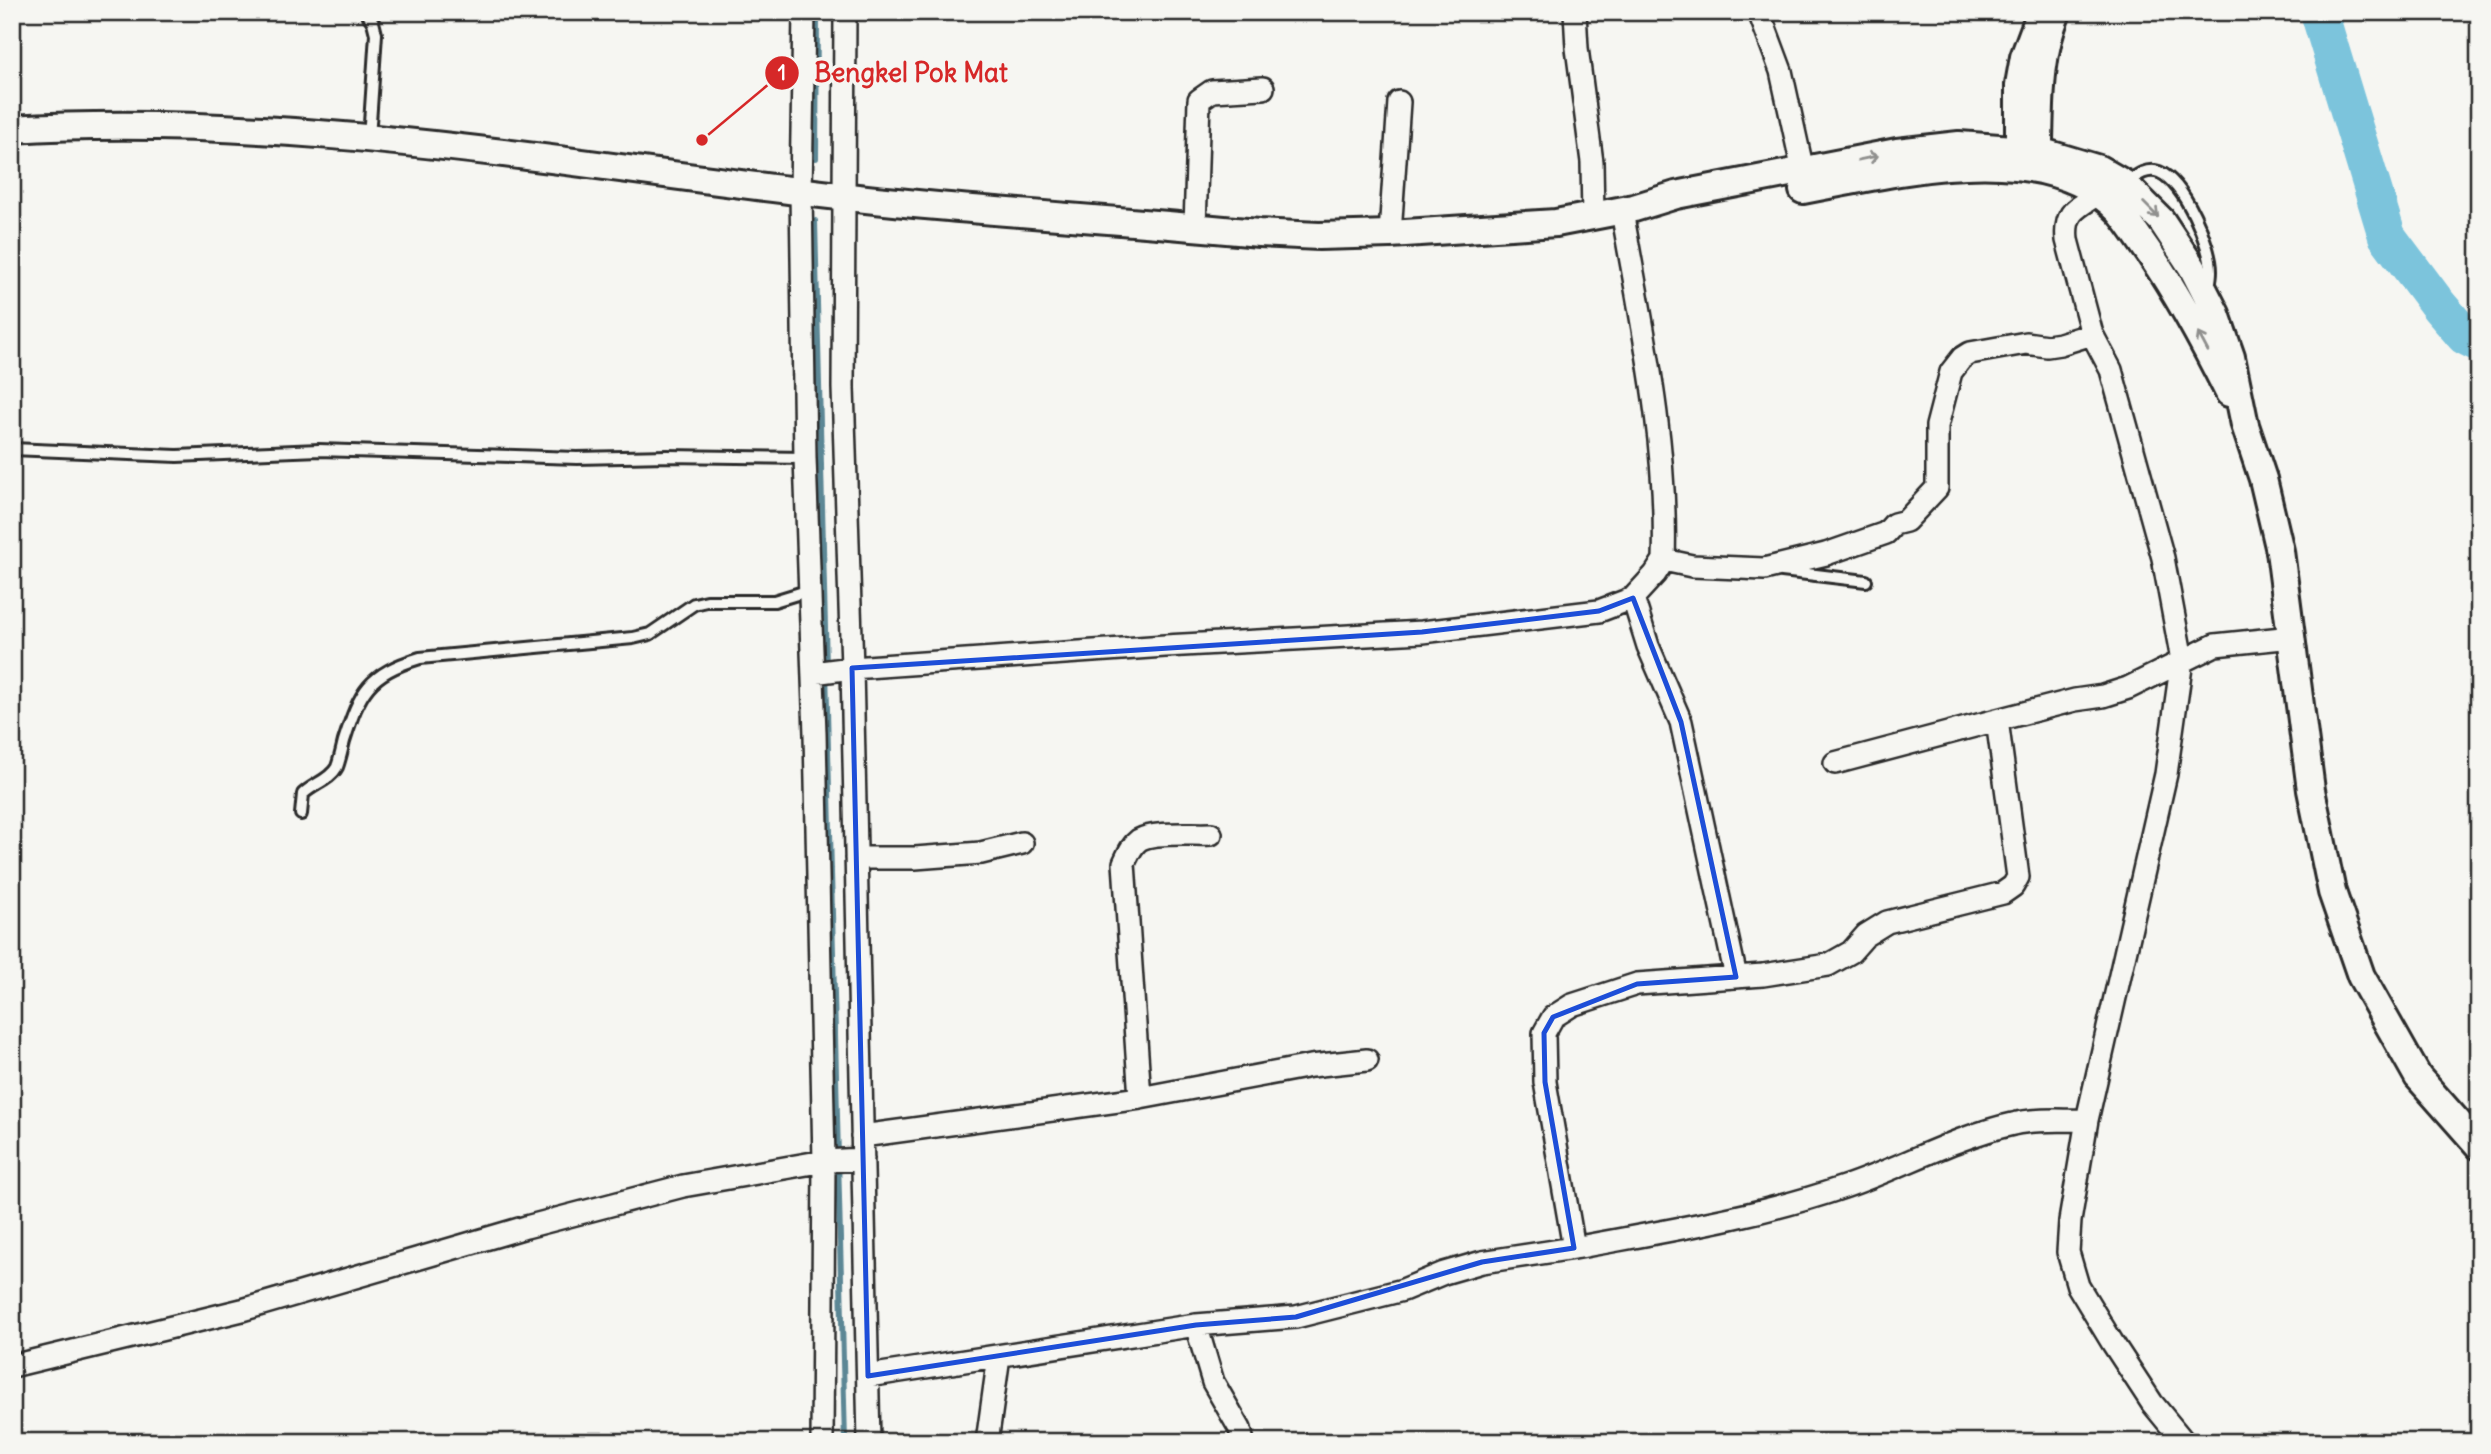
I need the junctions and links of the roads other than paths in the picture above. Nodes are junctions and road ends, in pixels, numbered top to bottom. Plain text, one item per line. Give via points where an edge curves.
1 (366, 12) edge
2 (804, 12) edge
3 (845, 12) edge
4 (1575, 12) edge
5 (1759, 12) edge
6 (2041, 12) edge
7 (2057, 12) edge
8 (2019, 85) junction
9 (1264, 88) dead end
10 (1399, 102) dead end
11 (2039, 105) junction
12 (12, 129) edge
13 (369, 138) junction
14 (1959, 145) junction
15 (2029, 159) junction
16 (1803, 172) junction
17 (2098, 182) junction
18 (2125, 184) junction
19 (801, 192) junction
20 (844, 197) junction
21 (1628, 209) junction
22 (1592, 217) junction
23 (1195, 227) junction
24 (1390, 234) junction
25 (2208, 298) junction
26 (2092, 334) junction
27 (2245, 425) junction
28 (12, 449) edge
29 (805, 458) junction
30 (1664, 560) junction
31 (1764, 569) junction
32 (1866, 582) dead end
33 (810, 590) junction
34 (1633, 598) junction
35 (2292, 637) junction
36 (2182, 660) junction
37 (832, 671) junction
38 (1997, 720) junction
39 (1835, 763) dead end
40 (301, 814) dead end
41 (1211, 834) dead end
42 (1022, 844) dead end
43 (856, 858) junction
44 (1736, 977) junction
45 (1367, 1060) dead end
46 (1140, 1098) junction
47 (2087, 1120) junction
48 (862, 1136) junction
49 (2479, 1146) edge
50 (843, 1160) junction
51 (1574, 1248) junction
52 (1196, 1325) junction
53 (999, 1356) junction
54 (12, 1366) edge
55 (868, 1376) junction
56 (822, 1442) edge
57 (869, 1442) edge
58 (987, 1442) edge
59 (1243, 1442) edge
60 (2184, 1442) edge

1 - 13 lane via 376,34
2 - 19 street
3 - 20 street
4 - 22 street via 1592,162
5 - 16 street via 1781,71
6 - 8 street via 2028,41
7 - 11 street via 2044,50
8 - 14 street via 2003,126
8 - 15 street
9 - 23 street via 1212,91 1199,100
10 - 24 street
11 - 15 street
11 - 17 street
12 - 13 street via 226,127
13 - 19 street
14 - 15 street
16 -> 14 street via 1897,152
15 - 17 street
15 - 21 street via 1954,165 1681,207
16 - 21 street via 1676,195
17 - 18 street
17 - 26 street via 2065,223
27 -> 17 street via 2170,284
18 -> 25 street via 2161,220
18 - 25 lane via 2147,171 2160,173 2178,187 2206,246 2211,270
19 - 20 street
19 - 29 street
20 - 23 street
20 - 37 street via 843,388
21 - 22 street
21 - 30 street via 1652,380 1665,519
22 - 24 street
23 - 24 street via 1319,236
25 - 27 street via 2231,357
26 - 31 street via 2060,344 2026,343 1962,358 1951,372 1937,426 1938,478 1932,495 1906,520 1876,538
26 - 36 street via 2111,370 2163,558
27 - 35 street via 2280,551
28 - 29 lane via 177,456 319,450 577,458
29 - 33 street
30 - 31 street
30 - 34 street
31 - 32 lane
33 - 37 street
33 - 40 lane via 774,601 694,604 650,634 633,638 404,663 370,683 360,696 336,768 303,794
34 - 37 street via 1599,611 1422,632
34 - 44 street via 1681,722
35 - 36 street via 2215,645
35 - 49 street via 2311,790 2332,892 2361,976 2417,1077
36 - 38 street via 2115,692
36 - 47 street via 2166,774
37 - 43 street
37 - 50 street
38 - 39 street
38 - 44 street via 2018,877 2013,886 2003,894 1887,922 1828,965
41 - 46 street via 1150,836 1130,849 1124,863
42 - 43 street via 981,853
43 - 48 street
44 - 51 street via 1637,984 1572,1005 1553,1017 1544,1033 1545,1082
45 - 46 street
46 - 48 street
47 - 51 street via 2014,1124 1787,1204
47 - 60 street via 2068,1252 2078,1286 2152,1403
48 - 50 street
50 - 54 street via 683,1186 242,1310
50 - 55 street
50 - 56 street
51 - 52 street via 1482,1262 1403,1290 1296,1317
52 - 53 street
52 - 59 street via 1213,1382
53 - 55 street
53 - 58 street
55 - 57 street

